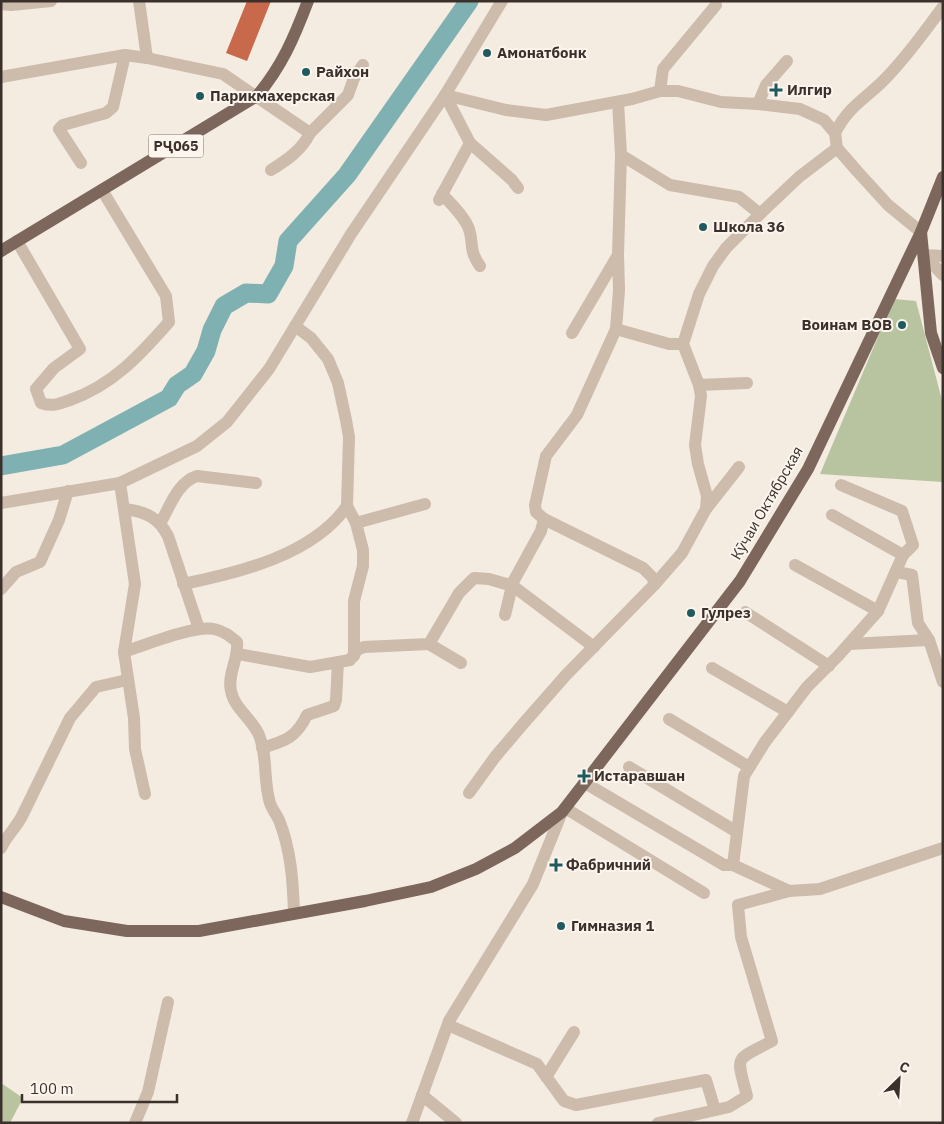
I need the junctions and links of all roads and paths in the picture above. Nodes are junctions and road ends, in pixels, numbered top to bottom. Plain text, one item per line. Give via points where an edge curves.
1 (51, 1) edge
2 (139, 1) edge
3 (308, 1) edge
4 (502, 1) edge
5 (1, 4) edge
6 (716, 4) dead end
7 (943, 7) edge
8 (125, 56) junction
9 (147, 58) junction
10 (787, 61) dead end
11 (363, 65) dead end
12 (1, 77) edge
13 (660, 91) junction
14 (445, 95) junction
15 (257, 96) junction
16 (618, 102) junction
17 (758, 104) junction
18 (835, 133) junction
19 (310, 134) junction
20 (470, 143) junction
21 (837, 148) junction
22 (621, 155) junction
23 (81, 162) dead end
24 (271, 170) dead end
25 (943, 177) edge
26 (518, 188) dead end
27 (102, 190) junction
28 (760, 214) junction
29 (921, 232) junction
30 (17, 242) junction
31 (1, 251) edge
32 (618, 255) junction
33 (924, 255) junction
34 (943, 256) edge
35 (480, 266) dead end
36 (943, 276) edge
37 (296, 326) junction
38 (616, 329) junction
39 (572, 332) dead end
40 (683, 344) junction
41 (943, 368) edge
42 (747, 383) dead end
43 (699, 385) junction
44 (739, 466) dead end
45 (120, 482) junction
46 (256, 484) dead end
47 (841, 485) dead end
48 (68, 491) junction
49 (1, 503) edge
50 (425, 504) dead end
51 (347, 506) junction
52 (125, 509) junction
53 (706, 509) junction
54 (832, 515) dead end
55 (544, 519) junction
56 (161, 522) junction
57 (356, 523) junction
58 (903, 556) junction
59 (795, 565) dead end
60 (897, 572) junction
61 (183, 584) junction
62 (655, 584) junction
63 (512, 586) junction
64 (1, 589) edge
65 (878, 611) junction
66 (745, 612) dead end
67 (505, 615) dead end
68 (199, 629) junction
69 (929, 640) junction
70 (429, 644) junction
71 (849, 644) junction
72 (594, 647) junction
73 (124, 652) junction
74 (238, 654) junction
75 (354, 656) junction
76 (338, 662) junction
77 (460, 663) dead end
78 (829, 666) junction
79 (712, 668) dead end
80 (127, 680) junction
81 (943, 682) edge
82 (788, 712) junction
83 (669, 719) dead end
84 (262, 748) junction
85 (629, 767) dead end
86 (749, 767) junction
87 (585, 783) junction
88 (469, 793) dead end
89 (146, 794) dead end
90 (564, 810) junction
91 (737, 832) junction
92 (1, 848) edge
93 (943, 848) edge
94 (733, 865) junction
95 (789, 891) junction
96 (704, 893) dead end
97 (1, 897) edge
98 (294, 913) junction
99 (168, 1002) dead end
100 (448, 1025) junction
101 (574, 1032) dead end
102 (546, 1077) junction
103 (422, 1095) junction
104 (715, 1110) junction
105 (135, 1123) edge
106 (412, 1123) edge
107 (456, 1123) edge
108 (658, 1123) edge

1 - 5 street
2 - 9 street
3 - 15 main road, РҶ065 via 276,74
4 - 14 street
6 - 13 street via 663,69
7 - 18 street via 921,39 884,80 849,110
8 - 9 street
8 - 12 street
8 - 23 street via 113,107 106,113 59,129
9 - 15 street via 223,74
10 - 17 street via 766,85
11 - 19 street via 348,95
13 - 16 street
13 - 17 street via 678,91 720,102
14 - 16 street via 506,110 546,115
14 - 20 street
14 - 37 street via 351,234
15 - 19 street
15 - 27 main road, РҶ065
16 - 22 street
17 - 18 street via 800,109 824,120
18 - 21 street
19 - 24 street via 287,160
20 - 26 street
20 - 35 street via 440,198 469,229 470,246
21 - 28 street
21 - 29 street via 888,205
22 - 28 street via 670,185 740,197
22 - 32 street
25 - 29 main road, Кӯчаи Октябрская
27 - 30 main road, РҶ065
27 - 30 street via 166,296 169,322 140,355 94,391 51,407 41,404 36,389 54,368 80,349
28 - 40 street via 713,266 699,294
29 - 33 main road
29 - 87 main road, Кӯчаи Октябрская via 808,469 740,581
30 - 31 main road, РҶ065
32 - 38 street via 620,290
32 - 39 street
33 - 34 street
33 - 36 street
33 - 41 main road via 931,333
37 - 45 street via 269,369 227,422 197,446
37 - 51 street via 328,359 338,383 349,437
38 - 40 street via 669,344
38 - 55 street via 577,415 546,456 535,505 536,512
40 - 43 street
42 - 43 street
43 - 53 street via 695,445 707,496
44 - 53 street
45 - 48 street
45 - 52 street
46 - 56 street via 197,476 189,479
47 - 58 street via 902,510 913,546
48 - 49 street
48 - 64 street via 40,562 16,572
50 - 57 street
51 - 57 street
51 - 61 street via 316,536 292,550 232,575
52 - 56 street
52 - 73 street via 135,584
53 - 62 street via 682,553
54 - 58 street
55 - 62 street via 642,568
55 - 63 street
56 - 61 street
57 - 75 street via 363,550 363,566 354,601
58 - 60 street
59 - 65 street
60 - 65 street
60 - 69 street via 912,576 918,623
61 - 68 street
62 - 72 street
63 - 67 street
63 - 70 street via 474,578 459,593
63 - 72 street
65 - 71 street
66 - 78 street
68 - 73 street
68 - 74 street via 228,634 238,642
69 - 71 street
69 - 81 street
70 - 75 street via 364,647
70 - 77 street
71 - 78 street
72 - 88 street via 495,757
73 - 80 street
74 - 76 street via 310,666
74 - 84 street via 231,672 231,690 259,735
75 - 76 street
76 - 84 street via 334,706 307,715 296,734
78 - 82 street
79 - 82 street
80 - 89 street via 134,718 135,749
80 - 92 street via 96,687 70,718 22,816
82 - 86 street
83 - 86 street
84 - 98 street via 270,804 283,834 293,876
85 - 91 street
86 - 91 street via 744,776
87 - 90 main road, Кӯчаи Октябрская
87 - 94 street via 724,865
90 - 96 street
90 - 98 main road, Кӯчаи Октябрская via 515,848 476,869 431,887
90 - 100 street via 534,884
91 - 94 street
93 - 95 street via 820,889
94 - 95 street
95 - 104 street via 738,905 741,937 772,1041 742,1058 739,1064 747,1096
97 - 98 main road, Кӯчаи Октябрская via 64,921 127,931 199,930
99 - 105 street via 148,1092
100 - 102 street via 537,1064
100 - 103 street
101 - 102 street
102 - 104 street via 564,1101 576,1104 706,1080
103 - 106 street
103 - 107 street
104 - 108 street

